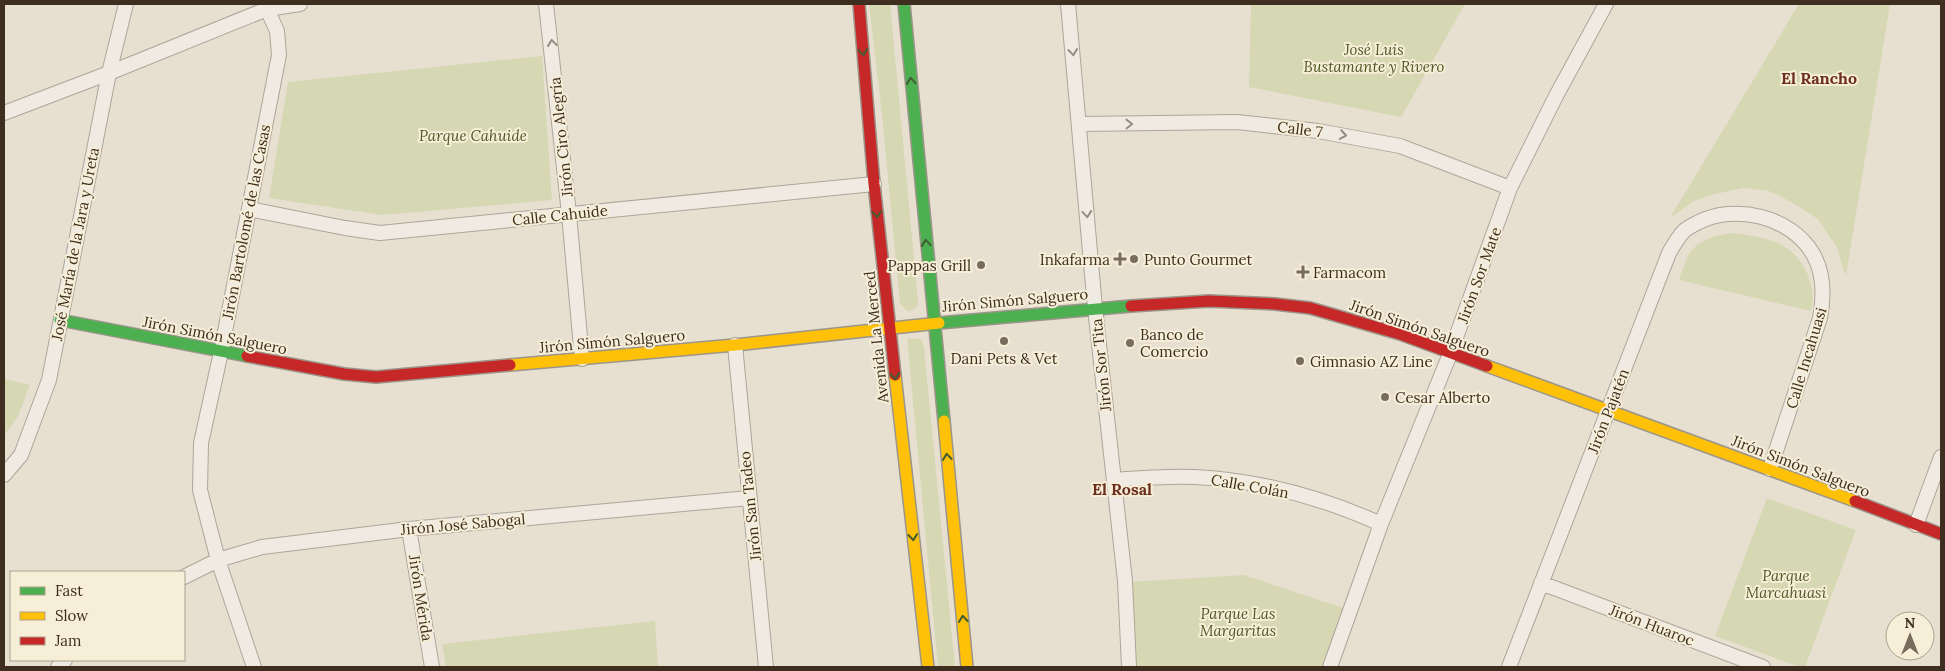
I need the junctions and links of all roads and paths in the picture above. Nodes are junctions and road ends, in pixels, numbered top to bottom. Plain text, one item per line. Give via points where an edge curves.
1 (126, 4) edge
2 (300, 4) edge
3 (546, 4) edge
4 (859, 4) edge
5 (904, 4) edge
6 (1068, 4) edge
7 (1606, 4) edge
8 (267, 9) junction
9 (109, 73) junction
10 (4, 113) edge
11 (1080, 124) junction
12 (874, 184) junction
13 (1510, 188) junction
14 (249, 209) junction
15 (569, 214) junction
16 (1758, 216) joint
17 (1095, 308) junction
18 (60, 320) junction
19 (934, 323) junction
20 (890, 327) junction
21 (735, 345) junction
22 (221, 352) junction
23 (1450, 354) junction
24 (582, 359) junction
25 (1608, 410) junction
26 (1941, 457) edge
27 (1770, 469) junction
28 (4, 475) edge
29 (1114, 480) junction
30 (749, 498) junction
31 (1381, 524) junction
32 (1916, 525) junction
33 (409, 529) junction
34 (1941, 534) edge
35 (218, 560) junction
36 (185, 576) edge
37 (1541, 583) junction
38 (254, 667) edge
39 (432, 667) edge
40 (766, 667) edge
41 (928, 667) edge
42 (967, 667) edge
43 (1129, 667) edge
44 (1330, 667) edge
45 (1509, 667) edge
46 (1763, 667) edge

1 - 9 street, José María de la Jara y Ureta
2 - 8 street
15 -> 3 street, Jirón Ciro Alegría
4 -> 12 street, Avenida La Merced
19 -> 5 street
6 -> 11 street, Jirón Sor Tita
7 - 13 street, Jirón Sor Mate
8 - 9 street
8 - 14 street, Jirón Bartolomé de las Casas via 277,31 279,55
9 - 10 street
9 - 18 street, José María de la Jara y Ureta
11 -> 13 street, Calle 7 via 1237,122 1318,131 1400,146
11 -> 17 street, Jirón Sor Tita
12 - 15 street, Calle Cahuide
12 -> 20 street, Avenida La Merced
13 - 23 street, Jirón Sor Mate
14 - 15 street, Calle Cahuide via 380,233
14 - 22 street, Jirón Bartolomé de las Casas
15 - 24 street, Jirón Ciro Alegría
16 - 25 street, Jirón Pajatén via 1732,213 1706,218 1684,230 1669,253
16 - 27 street, Calle Incahuasi via 1786,228 1799,237 1813,254 1820,271 1823,300 1820,318
17 - 19 street, Jirón Simón Salguero
17 - 23 street, Jirón Simón Salguero via 1209,302 1310,308 1400,334
17 - 29 street, Jirón Sor Tita
18 - 22 street, Jirón Simón Salguero
18 - 28 street, José María de la Jara y Ureta via 49,380 21,455
19 - 20 street, Jirón Simón Salguero
42 -> 19 street
20 - 21 street, Jirón Simón Salguero
20 -> 41 street, Avenida La Merced
21 - 24 street, Jirón Simón Salguero
21 - 30 street, Jirón San Tadeo
22 - 24 street, Jirón Simón Salguero via 376,377
22 - 35 street, Jirón Bartolomé de las Casas via 201,443 200,481
23 - 25 street, Jirón Simón Salguero
23 - 31 street, Jirón Sor Mate
25 - 27 street, Jirón Simón Salguero
25 - 37 street, Jirón Pajatén
26 - 32 street
27 - 32 street, Jirón Simón Salguero
29 - 31 street, Calle Colán via 1195,477 1245,483 1331,504
29 - 43 street, Jirón Sor Tita
30 - 33 street, Jirón José Sabogal
30 - 40 street, Jirón San Tadeo
31 - 44 street, Jirón Sor Mate
32 - 34 street, Jirón Simón Salguero
33 - 35 street, Jirón José Sabogal via 262,547
33 - 39 street, Jirón Mérida
35 - 36 street, Jirón José Sabogal
35 - 38 street, Jirón Bartolomé de las Casas
37 - 45 street, Jirón Pajatén
37 - 46 street, Jirón Huaroc

